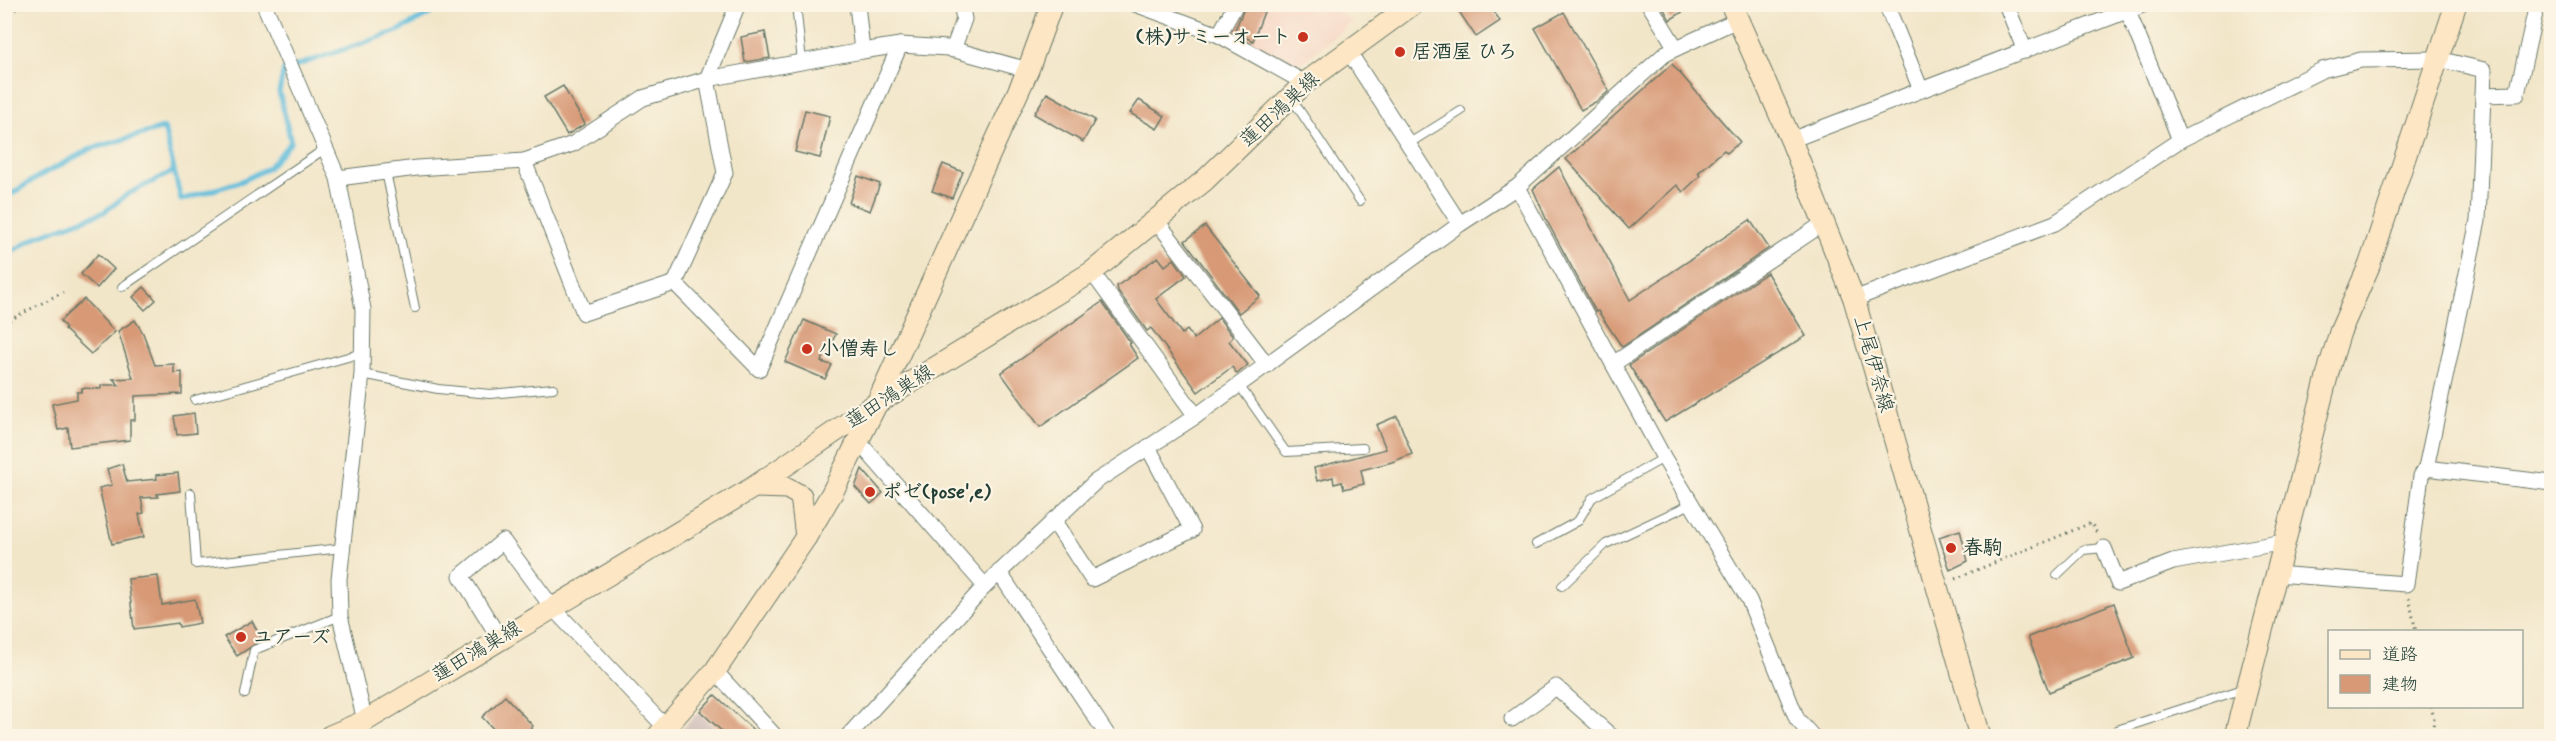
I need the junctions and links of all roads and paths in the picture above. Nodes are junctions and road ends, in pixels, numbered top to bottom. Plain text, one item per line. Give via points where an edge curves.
1 (28, 4) edge
2 (264, 4) edge
3 (738, 4) edge
4 (796, 4) edge
5 (857, 4) edge
6 (961, 4) edge
7 (1052, 4) edge
8 (1135, 4) edge
9 (1236, 4) edge
10 (1413, 4) edge
11 (1649, 4) edge
12 (1886, 4) edge
13 (2006, 4) edge
14 (2145, 4) edge
15 (2456, 4) edge
16 (2537, 4) edge
17 (2127, 8) edge
18 (1734, 12) edge
19 (4, 14) edge
20 (1219, 35) junction
21 (900, 45) junction
22 (1676, 48) junction
23 (953, 50) junction
24 (862, 51) junction
25 (2025, 51) junction
26 (1349, 52) junction
27 (2438, 59) junction
28 (802, 62) junction
29 (1028, 70) junction
30 (707, 79) junction
31 (1298, 90) junction
32 (1921, 90) junction
33 (2483, 94) junction
34 (1461, 111) dead end
35 (1791, 140) junction
36 (2180, 140) junction
37 (1408, 144) junction
38 (326, 148) junction
39 (524, 161) junction
40 (386, 172) junction
41 (338, 178) junction
42 (1516, 187) junction
43 (1360, 201) dead end
44 (1156, 220) junction
45 (1824, 223) junction
46 (1460, 224) junction
47 (1092, 272) junction
48 (675, 283) junction
49 (122, 287) dead end
50 (63, 292) dead end
51 (1854, 298) junction
52 (415, 308) dead end
53 (4, 323) edge
54 (362, 353) junction
55 (1612, 364) junction
56 (1267, 365) junction
57 (362, 374) junction
58 (1239, 385) junction
59 (553, 388) dead end
60 (195, 400) dead end
61 (877, 403) junction
62 (1196, 416) junction
63 (858, 441) junction
64 (1148, 447) junction
65 (1363, 448) dead end
66 (1664, 458) junction
67 (2426, 468) junction
68 (2552, 483) edge
69 (754, 487) junction
70 (192, 493) dead end
71 (1691, 504) junction
72 (1053, 520) junction
73 (806, 537) junction
74 (2284, 542) junction
75 (1536, 544) dead end
76 (342, 548) junction
77 (2104, 548) junction
78 (999, 572) junction
79 (2276, 573) junction
80 (2057, 575) dead end
81 (2406, 584) junction
82 (1938, 585) junction
83 (986, 586) junction
84 (1562, 586) dead end
85 (552, 607) junction
86 (340, 616) junction
87 (2416, 630) edge
88 (500, 639) junction
89 (715, 671) junction
90 (2247, 687) junction
91 (245, 694) dead end
92 (2431, 708) edge
93 (1512, 719) dead end
94 (365, 721) junction
95 (2117, 730) dead end
96 (662, 732) edge
97 (330, 736) edge
98 (775, 736) edge
99 (848, 736) edge
100 (1108, 736) edge
101 (1611, 736) edge
102 (1812, 736) edge
103 (1980, 736) edge
104 (2235, 736) edge
105 (2432, 736) edge

1 - 19 path
2 - 38 street
3 - 30 street
4 - 28 lane
5 - 24 street
6 - 23 street via 964,19
7 - 29 street
8 - 20 street
9 - 20 street
10 - 26 street, 蓮田鴻巣線
11 - 22 street
12 - 32 street
13 - 25 street
14 - 17 street
15 - 27 street
16 - 33 street via 2517,94
17 - 25 street
17 - 36 street
18 - 22 street
18 - 35 street, 上尾伊奈線
20 - 31 street
21 - 23 street
21 - 24 street
21 - 48 street via 759,369
22 - 42 street
23 - 29 street
24 - 28 street
25 - 32 street
26 - 31 street, 蓮田鴻巣線
26 - 37 street
27 - 33 street via 2484,70
27 - 36 street via 2361,60 2322,70
27 - 74 street via 2369,266 2340,332
28 - 30 street
29 - 61 street
30 - 39 street via 643,98 573,144
30 - 48 street via 724,172
31 - 43 lane
31 - 44 street, 蓮田鴻巣線 via 1205,180
32 - 35 street
33 - 67 street via 2478,221
34 - 37 lane
35 - 45 street, 上尾伊奈線
36 - 51 street via 2055,223
37 - 46 street
38 - 41 street
38 - 49 lane
39 - 40 street
39 - 48 street via 584,313
40 - 41 street
40 - 52 lane
41 - 54 street via 363,309
42 - 46 street
42 - 55 street
44 - 47 street, 蓮田鴻巣線
44 - 56 street
45 - 51 street, 上尾伊奈線
45 - 55 street
46 - 56 street
47 - 61 street, 蓮田鴻巣線
47 - 62 street
50 - 53 path
51 - 82 street, 上尾伊奈線
54 - 57 street
54 - 60 lane
55 - 66 street
56 - 58 street
57 - 59 lane via 438,389 490,394
57 - 76 street
58 - 62 street
58 - 65 lane via 1286,452
61 - 63 street
61 - 69 street, 蓮田鴻巣線
62 - 64 street
63 - 73 street
63 - 83 street
64 - 72 street via 1095,482
64 - 72 street via 1192,530 1092,579
66 - 71 street
66 - 75 lane via 1592,498 1578,521
67 - 68 street
67 - 81 street via 2421,476
69 - 73 street via 787,488 801,496
69 - 85 street, 蓮田鴻巣線
70 - 76 lane via 196,564
71 - 84 lane via 1606,544
71 - 102 street via 1749,600 1797,719
72 - 78 street
73 - 89 street
74 - 77 street via 2173,562 2118,583
74 - 79 street
76 - 86 street
77 - 80 lane via 2083,550
77 - 82 path via 2091,523
78 - 83 street
78 - 100 street
79 - 81 street
79 - 90 street
81 - 87 path
82 - 103 street, 上尾伊奈線
83 - 99 street
85 - 88 street, 蓮田鴻巣線
85 - 88 street via 504,540 461,576
85 - 96 street
86 - 91 lane via 254,650
86 - 94 street
88 - 94 street, 蓮田鴻巣線
89 - 96 street
89 - 98 street
90 - 95 lane
90 - 104 street
92 - 105 path
93 - 101 street via 1556,687
94 - 97 street, 蓮田鴻巣線

